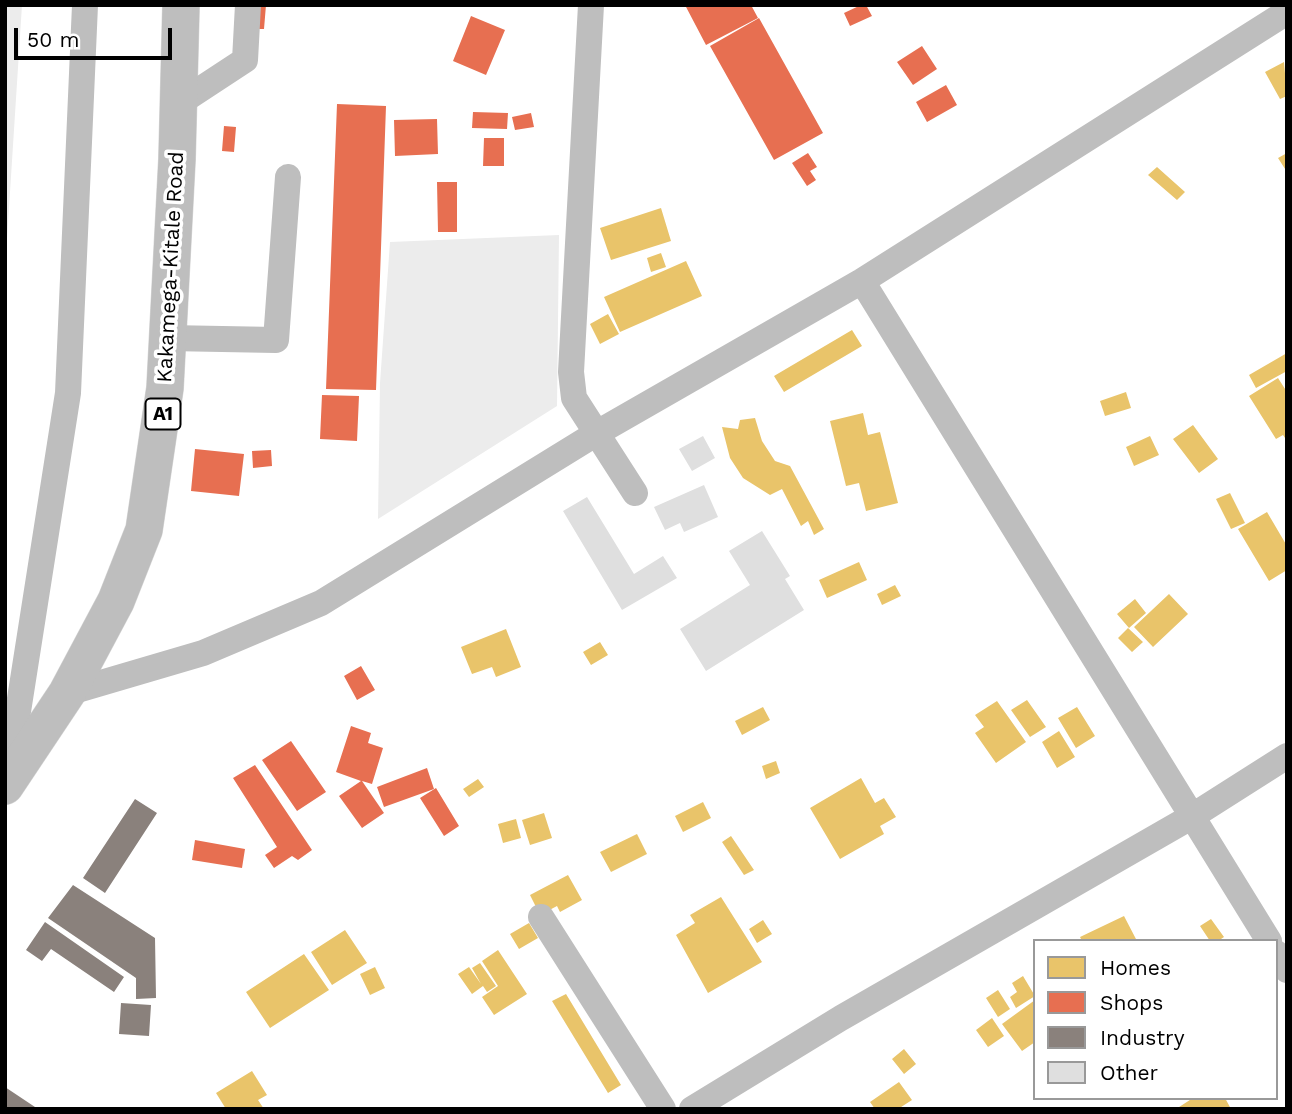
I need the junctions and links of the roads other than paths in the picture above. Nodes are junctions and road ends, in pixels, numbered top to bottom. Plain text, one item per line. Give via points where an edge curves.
1 (85, 5) edge
2 (181, 5) edge
3 (248, 5) edge
4 (591, 5) edge
5 (1287, 12) edge
6 (178, 104) junction
7 (288, 177) dead end
8 (862, 281) junction
9 (168, 338) junction
10 (597, 433) junction
11 (635, 493) dead end
12 (67, 693) junction
13 (1287, 757) edge
14 (15, 761) edge
15 (1191, 817) junction
16 (541, 918) dead end
17 (1268, 939) edge
18 (663, 1109) edge
19 (692, 1109) edge

1 - 14 street via 68,393
2 - 6 highway, Kakamega-Kitale Road / A1
3 - 6 street via 245,60
4 - 10 street via 571,372 574,398
5 - 8 street
6 - 9 highway, Kakamega-Kitale Road / A1
7 - 9 street via 276,340
8 - 10 street
8 - 15 street
9 - 12 highway, Kakamega-Kitale Road / A1 via 162,428 144,530 116,601
10 - 11 street
10 - 12 street via 321,603 203,653
12 - 14 highway, Kakamega-Kitale Road / A1
13 - 15 street
15 - 17 street
15 - 19 street
16 - 18 street

